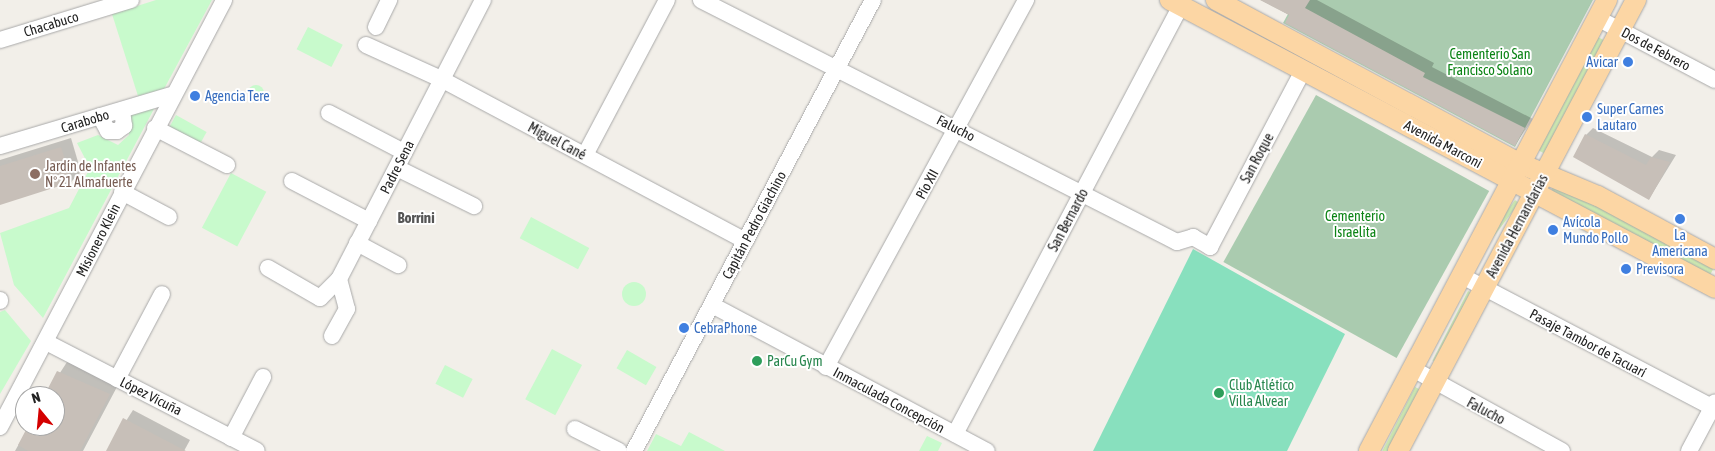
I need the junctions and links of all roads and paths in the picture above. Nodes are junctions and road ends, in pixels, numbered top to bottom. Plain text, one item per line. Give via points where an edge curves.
1 (131, 0) edge
2 (224, 0) edge
3 (389, 0) edge
4 (483, 0) edge
5 (667, 0) edge
6 (701, 0) edge
7 (873, 0) edge
8 (1026, 0) edge
9 (1216, 0) edge
10 (1607, 0) edge
11 (1636, 0) edge
12 (1176, 3) edge
13 (1597, 18) junction
14 (376, 27) dead end
15 (1620, 30) junction
16 (0, 40) edge
17 (366, 45) dead end
18 (838, 68) junction
19 (1304, 69) junction
20 (441, 79) junction
21 (1715, 80) edge
22 (171, 95) junction
23 (329, 113) dead end
24 (155, 128) junction
25 (958, 129) junction
26 (0, 146) edge
27 (404, 152) junction
28 (585, 156) junction
29 (1521, 164) junction
30 (227, 165) dead end
31 (396, 168) junction
32 (1546, 171) junction
33 (292, 182) dead end
34 (1514, 183) junction
35 (122, 192) junction
36 (1534, 193) junction
37 (1081, 194) junction
38 (474, 206) dead end
39 (169, 217) dead end
40 (369, 221) junction
41 (746, 241) junction
42 (357, 243) junction
43 (1210, 247) joint
44 (1715, 258) edge
45 (398, 265) dead end
46 (268, 268) dead end
47 (1462, 276) junction
48 (339, 279) junction
49 (1484, 288) junction
50 (1715, 288) edge
51 (162, 294) dead end
52 (712, 305) junction
53 (332, 336) dead end
54 (46, 342) junction
55 (826, 367) junction
56 (1413, 369) junction
57 (263, 377) dead end
58 (117, 379) junction
59 (1434, 383) junction
60 (1714, 406) edge
61 (4, 412) edge
62 (0, 427) edge
63 (575, 429) dead end
64 (955, 434) junction
65 (231, 438) junction
66 (256, 451) edge
67 (618, 451) edge
68 (634, 451) edge
69 (987, 451) edge
70 (1369, 451) edge
71 (1398, 451) edge
72 (1562, 451) edge
73 (1689, 451) edge

1 - 16 street, Chacabuco
2 - 22 street, Misionero Klein
3 - 14 street
4 - 20 street, Padre Sena
5 - 28 street
6 - 18 street, Falucho
7 - 18 street, Capitán Pedro Giachino
8 - 25 street, Pío XII
9 - 29 main road, Avenida Marconi
10 - 13 main road, Avenida Hernandarias
11 - 15 main road, Avenida Hernandarias
12 - 19 main road, Avenida Marconi
12 - 37 street, San Bernardo
13 - 15 street, Dos de Febrero
13 - 29 main road, Avenida Hernandarias
15 - 21 street, Dos de Febrero
15 - 32 main road, Avenida Hernandarias
17 - 20 street, Miguel Cané
18 - 25 street, Falucho
18 - 41 street, Capitán Pedro Giachino
19 - 34 main road, Avenida Marconi
19 - 43 street, San Roque
20 - 27 street, Padre Sena
20 - 28 street, Miguel Cané
22 - 24 street, Misionero Klein
22 - 26 street, Carabobo
23 - 27 street
24 - 30 street
24 - 35 street, Misionero Klein
25 - 37 street, Falucho
25 - 55 street, Pío XII
27 - 31 street, Padre Sena
28 - 41 street, Miguel Cané
29 - 32 main road, Avenida Marconi
29 - 34 main road, Avenida Hernandarias
31 - 38 street
31 - 40 street, Padre Sena
32 - 36 main road, Avenida Hernandarias
32 - 44 main road, Avenida Marconi
33 - 40 street
34 - 36 main road, Avenida Marconi
34 - 47 main road, Avenida Hernandarias
35 - 39 street
35 - 54 street, Misionero Klein
36 - 49 main road, Avenida Hernandarias
36 - 50 main road, Avenida Marconi
37 - 43 street, Falucho via 1178,242 1193,237
37 - 64 street, San Bernardo
40 - 42 street, Padre Sena
41 - 52 street, Capitán Pedro Giachino
42 - 45 street
42 - 48 street, Padre Sena
46 - 48 street, Padre Sena via 320,298
47 - 49 street, Pasaje Tambor de Tacuarí
47 - 56 main road, Avenida Hernandarias
48 - 53 street via 347,309
49 - 59 main road, Avenida Hernandarias
49 - 60 street, Pasaje Tambor de Tacuarí
51 - 58 street
52 - 55 street, Inmaculada Concepción
52 - 68 street, Capitán Pedro Giachino
54 - 58 street, López Vicuña
54 - 61 street, Misionero Klein
55 - 64 street, Inmaculada Concepción
56 - 59 street, Falucho
56 - 70 main road, Avenida Hernandarias
57 - 65 street
58 - 65 street, López Vicuña
59 - 71 main road, Avenida Hernandarias
59 - 72 street, Falucho
60 - 73 street
61 - 62 street, Misionero Klein
63 - 67 street
64 - 69 street, Inmaculada Concepción
65 - 66 street, López Vicuña

